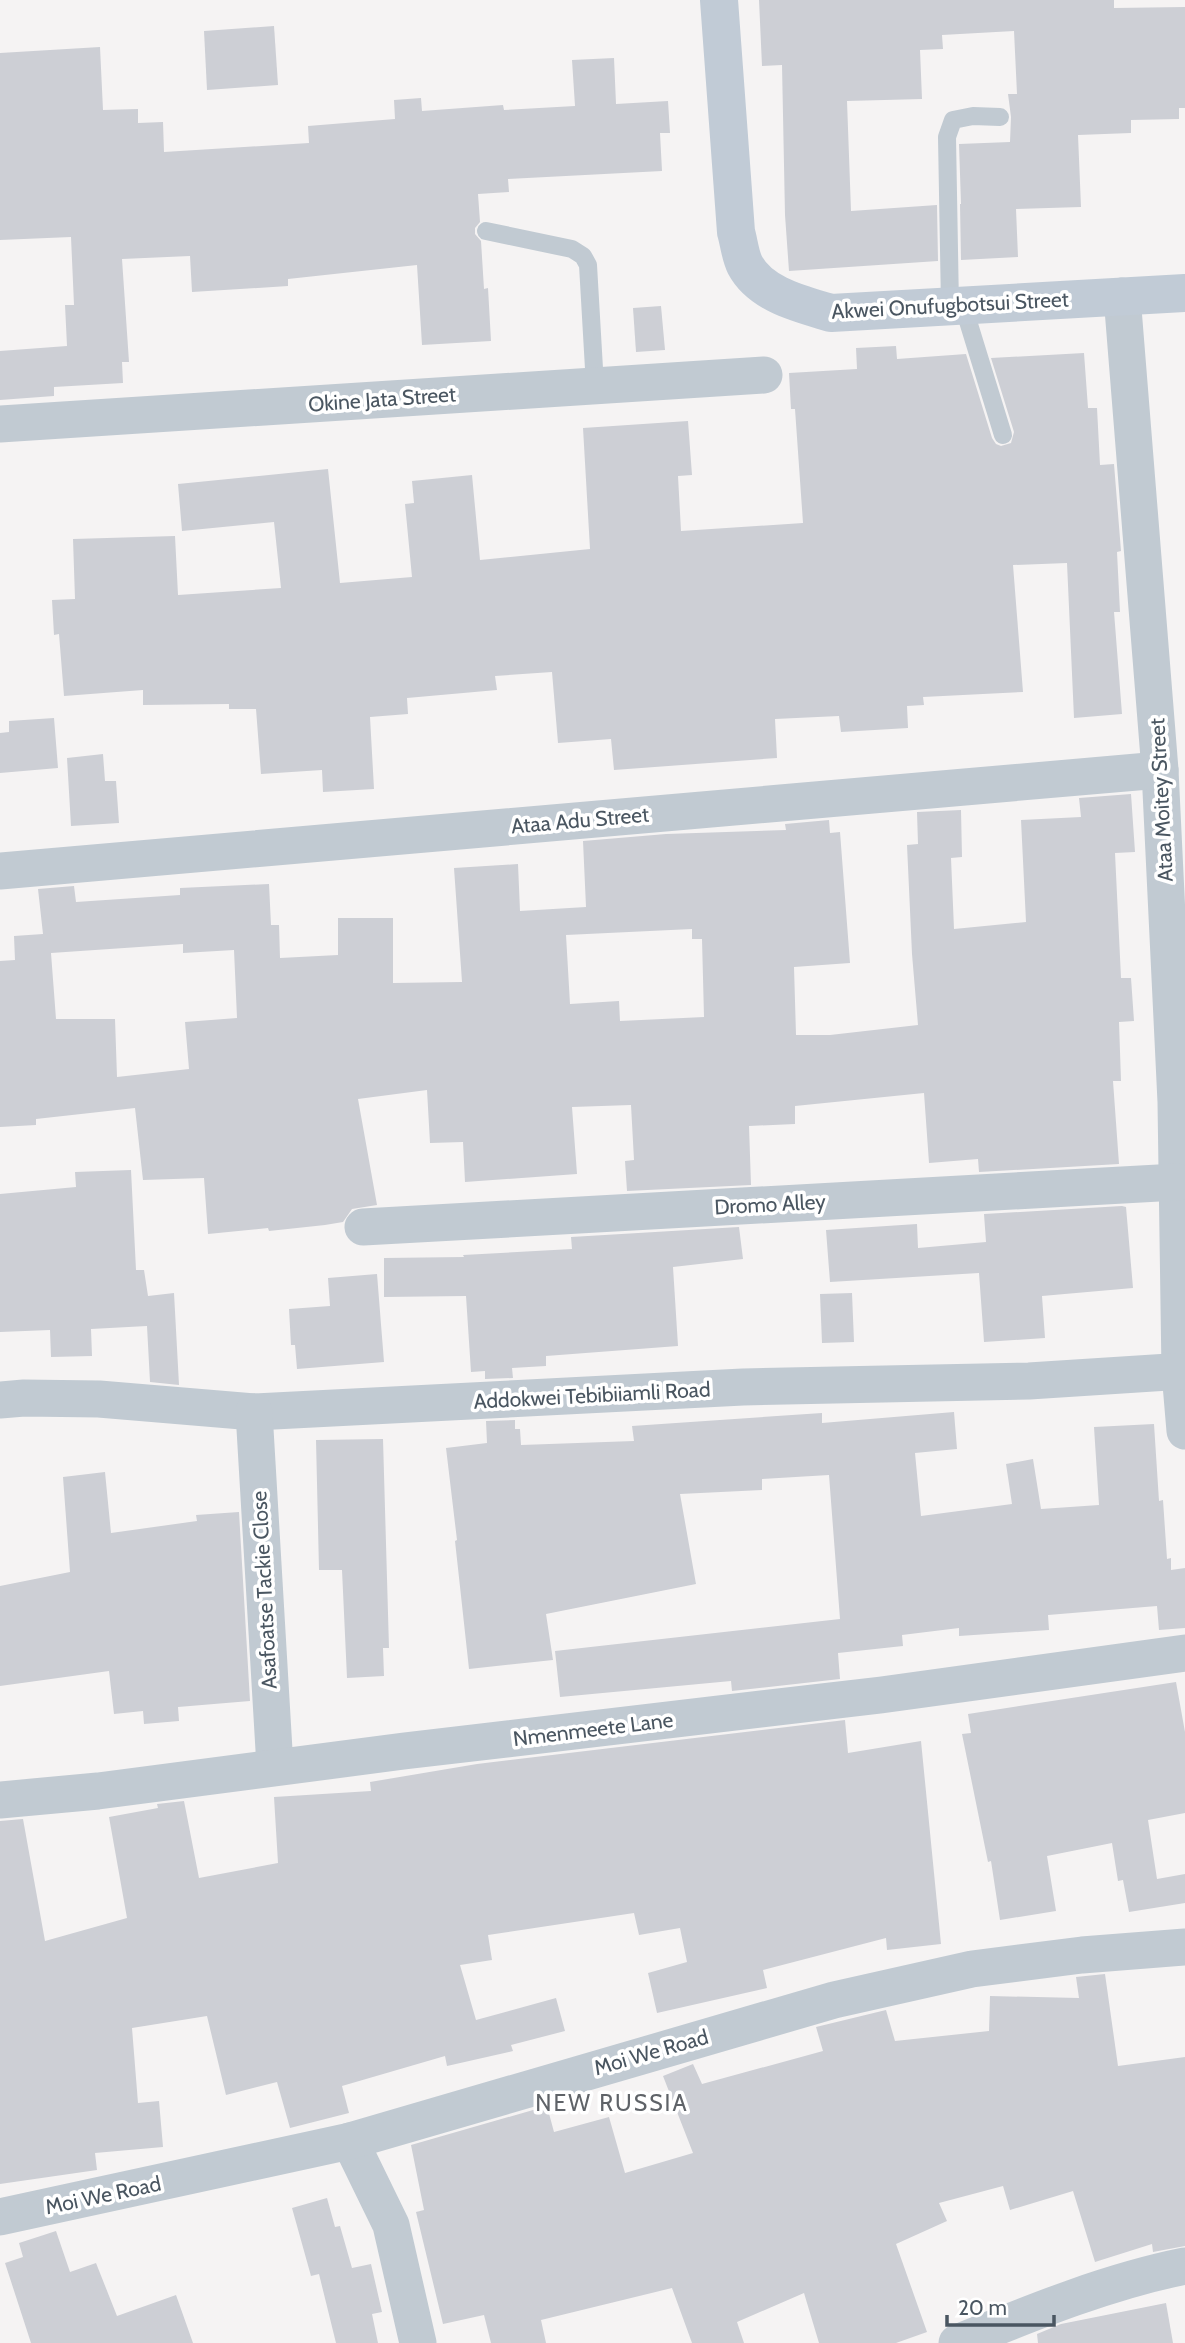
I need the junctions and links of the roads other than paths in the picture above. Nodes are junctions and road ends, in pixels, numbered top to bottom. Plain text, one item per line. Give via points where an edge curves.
1 (719, 0) edge
2 (1000, 117) dead end
3 (486, 232) dead end
4 (1185, 293) edge
5 (1122, 296) junction
6 (957, 306) junction
7 (764, 375) dead end
8 (595, 386) junction
9 (0, 424) edge
10 (1003, 435) dead end
11 (1160, 770) junction
12 (0, 871) edge
13 (1177, 1182) junction
14 (363, 1227) dead end
15 (1182, 1371) edge
16 (0, 1400) edge
17 (254, 1412) junction
18 (1185, 1431) edge
19 (1185, 1653) edge
20 (275, 1768) junction
21 (0, 1800) edge
22 (1185, 1947) edge
23 (350, 2140) junction
24 (0, 2217) edge
25 (1185, 2266) edge
26 (418, 2343) edge
27 (957, 2343) edge

1 - 6 street, Akwei Onufugbotsui Street via 736,232 745,264 760,283 793,302 831,313
2 - 6 lane via 953,120 947,136
3 - 8 lane via 572,249 583,256 588,265
4 - 5 street, Akwei Onufugbotsui Street
5 - 6 street, Akwei Onufugbotsui Street
5 - 11 street, Ataa Moitey Street
6 - 10 lane
7 - 8 street, Okine Jata Street
8 - 9 street, Okine Jata Street
11 - 12 street, Ataa Adu Street
11 - 13 street, Ataa Moitey Street
13 - 14 street, Dromo Alley
13 - 15 street, Ataa Moitey Street
15 - 17 street, Addokwei Tebibiiamli Road
15 - 18 street, Ataa Moitey Street
16 - 17 street, Addokwei Tebibiiamli Road via 99,1399
17 - 20 street, Asafoatse Tackie Close
19 - 20 street, Nmenmeete Lane via 881,1695
20 - 21 street, Nmenmeete Lane
22 - 23 street, Moi We Road via 972,1969 834,2000
23 - 24 street, Moi We Road
23 - 26 street via 391,2225
25 - 27 street via 1140,2275 1050,2305

